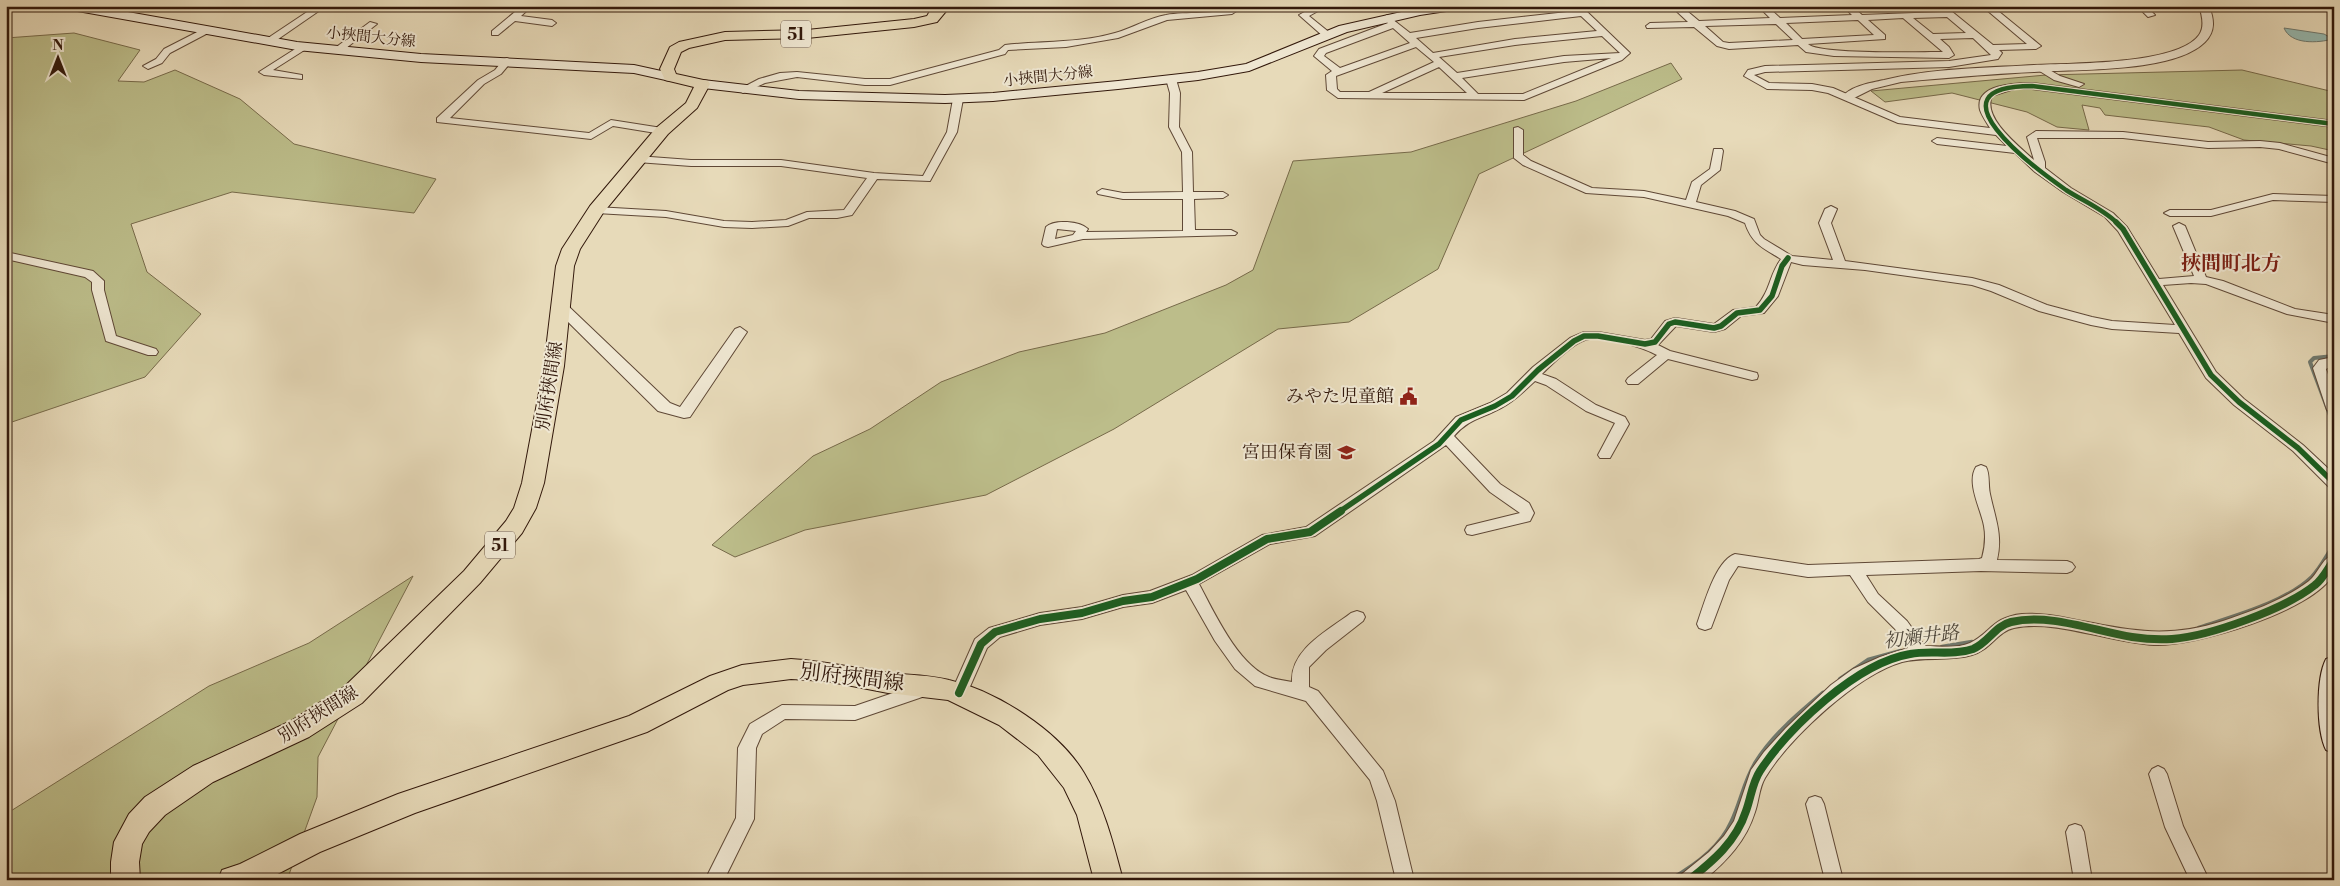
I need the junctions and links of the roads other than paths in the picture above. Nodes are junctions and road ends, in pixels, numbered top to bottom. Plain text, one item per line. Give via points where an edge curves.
1 (72, 6) edge
2 (322, 6) edge
3 (528, 6) edge
4 (940, 6) edge
5 (1240, 6) edge
6 (1324, 6) edge
7 (1453, 6) edge
8 (1576, 6) edge
9 (1675, 6) edge
10 (1762, 6) edge
11 (1847, 6) edge
12 (1939, 6) edge
13 (1986, 6) edge
14 (2141, 6) edge
15 (2204, 6) edge
16 (2329, 6) edge
17 (2334, 7) edge
18 (90, 8) edge
19 (1584, 13) junction
20 (1948, 14) junction
21 (2151, 15) dead end
22 (1390, 16) edge
23 (1905, 16) junction
24 (513, 18) junction
25 (1860, 18) junction
26 (1777, 21) junction
27 (552, 23) dead end
28 (373, 24) dead end
29 (1697, 24) junction
30 (1650, 26) dead end
31 (205, 31) junction
32 (1604, 33) junction
33 (495, 34) dead end
34 (1326, 35) junction
35 (1974, 35) junction
36 (1410, 36) junction
37 (1882, 37) junction
38 (1931, 37) junction
39 (268, 42) junction
40 (1800, 42) junction
41 (1418, 43) junction
42 (304, 47) junction
43 (1990, 48) junction
44 (338, 50) junction
45 (1623, 54) junction
46 (1902, 54) junction
47 (1432, 56) junction
48 (507, 62) junction
49 (1440, 63) junction
50 (148, 66) dead end
51 (2041, 68) junction
52 (1339, 72) junction
53 (1455, 76) junction
54 (299, 77) dead end
55 (670, 77) junction
56 (1171, 79) junction
57 (703, 84) junction
58 (743, 90) junction
59 (1368, 95) junction
60 (1475, 96) junction
61 (1848, 98) junction
62 (958, 99) junction
63 (2179, 104) junction
64 (2334, 124) edge
65 (1518, 130) dead end
66 (662, 131) junction
67 (1999, 132) junction
68 (1937, 141) dead end
69 (2017, 150) junction
70 (1718, 151) dead end
71 (637, 159) junction
72 (2334, 161) edge
73 (2040, 170) junction
74 (874, 176) junction
75 (1102, 192) dead end
76 (1189, 195) junction
77 (1223, 195) dead end
78 (2334, 199) edge
79 (1690, 204) junction
80 (1831, 209) dead end
81 (596, 210) junction
82 (2170, 213) dead end
83 (2179, 226) dead end
84 (1231, 233) dead end
85 (1189, 234) junction
86 (1080, 236) dead end
87 (6, 254) edge
88 (1788, 258) junction
89 (1840, 264) junction
90 (2201, 279) junction
91 (2155, 283) junction
92 (560, 306) junction
93 (2334, 319) edge
94 (2182, 329) junction
95 (740, 332) dead end
96 (1645, 344) junction
97 (152, 352) dead end
98 (1666, 354) junction
99 (2334, 361) edge
100 (1533, 375) junction
101 (1752, 376) dead end
102 (1633, 381) dead end
103 (2334, 410) edge
104 (1446, 436) junction
105 (1605, 455) dead end
106 (1981, 470) dead end
107 (2334, 483) edge
108 (1472, 530) dead end
109 (2334, 560) edge
110 (1982, 565) junction
111 (2067, 567) dead end
112 (1854, 569) junction
113 (1190, 582) junction
114 (1358, 617) dead end
115 (1705, 624) dead end
116 (1920, 652) junction
117 (2334, 665) edge
118 (930, 686) junction
119 (1301, 690) junction
120 (959, 693) junction
121 (2332, 696) edge
122 (2334, 742) edge
123 (2158, 774) dead end
124 (1815, 804) dead end
125 (2074, 832) dead end
126 (126, 880) edge
127 (232, 880) edge
128 (714, 880) edge
129 (1109, 880) edge
130 (1405, 880) edge
131 (1688, 880) edge
132 (1834, 880) edge
133 (2083, 880) edge
134 (2200, 880) edge

1 - 18 main road, 小挾間大分線
2 - 39 street
3 - 24 street
4 - 55 main road, 51 via 932,19 907,24 807,34 725,36 689,44 673,53 668,70
5 - 58 street via 1232,11 1148,22 1118,36 1005,48 1002,52 897,81 790,74 767,78
6 - 34 street via 1303,15
7 - 22 main road, 小挾間大分線
8 - 19 street
9 - 29 street
10 - 26 street
11 - 25 street
12 - 20 street
13 - 43 street via 2036,46
14 - 21 street
15 - 51 street via 2208,31 2200,41 2180,52 2146,60
16 - 17 street
18 - 31 main road, 小挾間大分線
19 - 32 street
19 - 36 street
20 - 23 street
20 - 35 street
22 - 34 main road, 小挾間大分線
22 - 36 street
22 - 52 street via 1322,51 1321,59
23 - 25 street
23 - 38 street
24 - 27 street
24 - 33 street
25 - 26 street
25 - 37 street
26 - 29 street
26 - 40 street
28 - 44 street
29 - 30 street
29 - 40 street via 1720,44 1729,46
31 - 39 main road, 小挾間大分線
31 - 50 street
32 - 45 street
32 - 47 street via 1516,42
34 - 56 main road, 小挾間大分線 via 1249,67
35 - 38 street
35 - 43 street
36 - 41 street
37 - 40 street
37 - 46 street
38 - 46 street via 1949,55
39 - 42 main road, 小挾間大分線
40 - 46 street via 1814,51
41 - 47 street
41 - 52 street
42 - 44 main road, 小挾間大分線
42 - 54 street via 264,72
43 - 61 street via 1996,53 1995,57 1978,61 1868,68 1765,69 1749,74 1767,86 1816,87
44 - 48 main road, 小挾間大分線
45 - 53 street
45 - 60 street via 1524,97
47 - 49 street
48 - 55 main road, 小挾間大分線 via 634,69
48 - 66 street via 441,120 591,136 610,123
49 - 53 street
49 - 59 street
51 - 61 street via 1901,79 1868,86
51 - 63 street via 2061,80 2166,98
52 - 59 street via 1331,75 1332,90 1338,94
53 - 60 street
55 - 57 main road
56 - 62 main road, 小挾間大分線
56 - 76 street via 1175,94 1174,127 1186,145
57 - 58 main road, 小挾間大分線
57 - 66 main road, 別府挾間線 / 51 via 689,108
58 - 62 main road, 小挾間大分線 via 799,95
59 - 60 street
61 - 67 street via 1898,120
62 - 74 street via 952,132 926,179
63 - 64 street
63 - 67 street via 2042,86 2012,86 1986,98 1985,110
65 - 79 street via 1518,156 1590,191 1644,194
66 - 71 main road, 別府挾間線 / 51
67 - 69 street
68 - 69 street
69 - 73 street
70 - 79 street via 1715,170 1696,184
71 - 74 street via 780,163
71 - 81 main road, 別府挾間線 / 51
72 - 73 street via 2260,144 2208,145 2122,135 2036,134 2032,137
73 - 91 street via 2118,223
74 - 81 street via 848,213 807,215 788,223 724,224 666,214
75 - 76 street via 1123,196
76 - 77 street
76 - 85 street
78 - 82 street via 2273,197 2211,213
79 - 88 street via 1732,213 1750,221 1760,241
80 - 89 street via 1825,223
81 - 92 main road, 別府挾間線 / 51 via 579,234 568,258
83 - 90 street
84 - 85 street
85 - 86 street
87 - 97 street via 89,274 98,281 110,338
88 - 89 street via 1815,264
88 - 96 street via 1772,296 1760,310 1737,313 1714,328 1675,322 1669,324 1655,342
89 - 94 street via 1981,284 2043,308 2101,324
90 - 91 street
90 - 93 street via 2230,287 2282,309
91 - 94 street
92 - 95 street via 664,407 684,413
92 - 126 main road, 別府挾間線 / 51 via 554,366 533,483 525,508 514,527 472,577 353,695 292,733 203,774 155,806 139,823 128,842
94 - 107 street via 2218,383 2298,448
96 - 98 street
96 - 100 street via 1584,336
98 - 101 street
98 - 102 street
99 - 103 street via 2319,368
100 - 104 street via 1512,396 1461,420
100 - 105 street via 1551,382 1591,408 1620,420 1622,424
104 - 108 street via 1495,488 1524,507 1527,513
104 - 113 street via 1316,529 1302,535 1267,539
106 - 110 street via 1982,491 1994,528 1990,561
109 - 116 street via 2306,592 2244,619 2190,637 2154,639 2049,622 2014,621 1973,648
110 - 111 street
110 - 112 street
112 - 115 street via 1808,571 1735,560 1720,584
112 - 116 street via 1873,598 1901,625
113 - 119 street via 1223,640 1254,677 1262,682
113 - 120 street via 1152,597 995,632 981,644
114 - 119 street via 1302,664 1299,676
116 - 131 street via 1866,669 1837,688 1776,748 1758,773 1744,818 1730,846
117 - 121 main road
118 - 120 main road, 別府挾間線
118 - 127 main road, 別府挾間線 via 888,683 804,669 732,678 638,724 408,803 310,843
118 - 128 street via 855,714 782,712 756,730 747,748 745,819
119 - 130 street via 1312,696 1377,776
120 - 129 main road, 別府挾間線 via 1008,717 1057,756 1074,780 1091,815
121 - 122 main road via 2330,719
123 - 134 street via 2174,827
124 - 132 street
125 - 133 street

